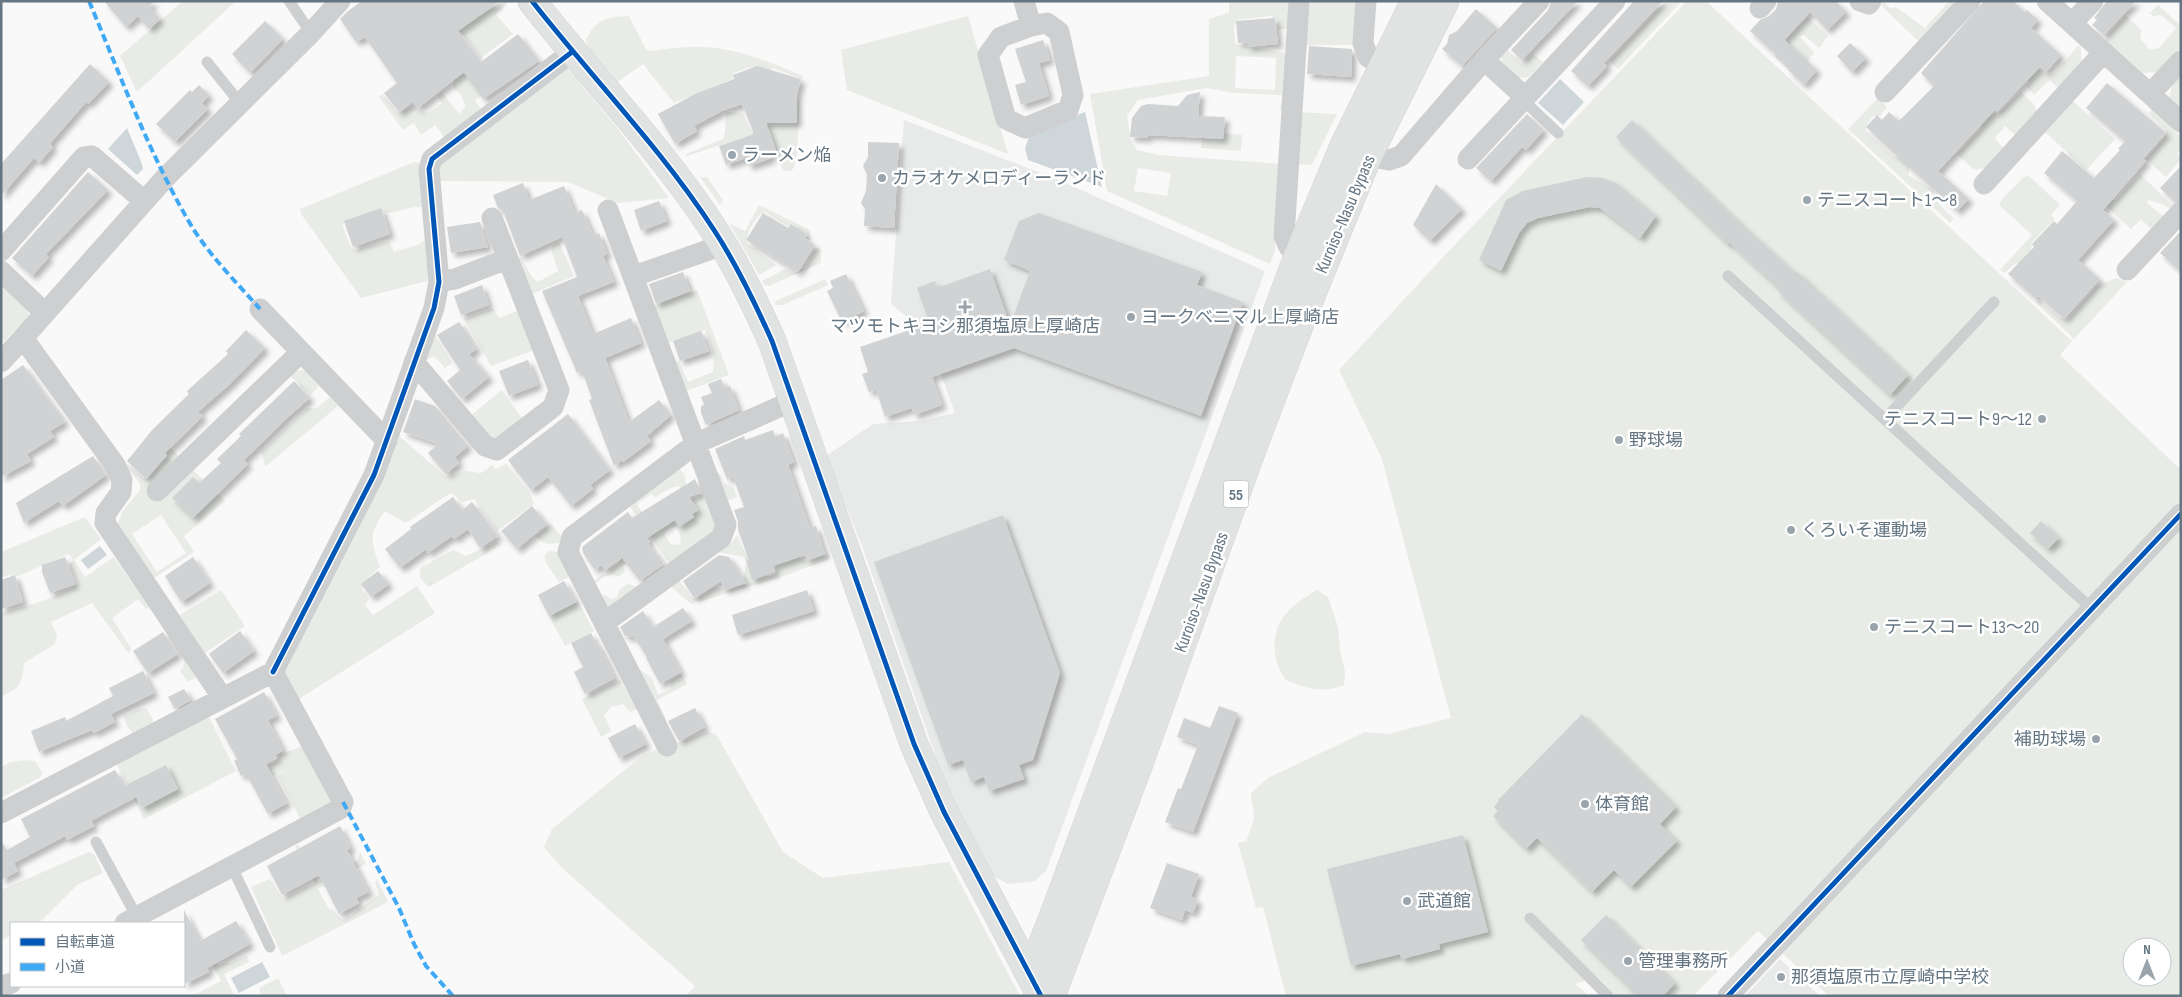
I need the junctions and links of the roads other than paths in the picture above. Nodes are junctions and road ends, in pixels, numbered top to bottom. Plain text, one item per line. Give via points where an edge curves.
1 (289, 1) edge
2 (340, 1) edge
3 (532, 1) edge
4 (1024, 1) edge
5 (1299, 1) edge
6 (1366, 1) edge
7 (1415, 1) edge
8 (1445, 1) edge
9 (1539, 1) edge
10 (1615, 1) edge
11 (1860, 1) edge
12 (1872, 1) edge
13 (1970, 1) edge
14 (2047, 1) edge
15 (2093, 1) edge
16 (2072, 23) junction
17 (1032, 26) junction
18 (311, 33) junction
19 (572, 52) junction
20 (2104, 52) junction
21 (1484, 60) junction
22 (2181, 61) edge
23 (206, 62) dead end
24 (1383, 66) junction
25 (1885, 92) dead end
26 (2150, 94) junction
27 (1524, 99) junction
28 (240, 103) junction
29 (2181, 122) edge
30 (1558, 133) dead end
31 (1368, 156) junction
32 (1468, 159) dead end
33 (1984, 185) dead end
34 (144, 201) junction
35 (608, 210) dead end
36 (2181, 212) edge
37 (492, 218) dead end
38 (723, 245) junction
39 (1, 251) edge
40 (1298, 256) junction
41 (507, 259) junction
42 (2127, 270) dead end
43 (1, 271) edge
44 (634, 276) junction
45 (1728, 276) dead end
46 (439, 282) junction
47 (1994, 302) dead end
48 (260, 310) dead end
49 (45, 313) junction
50 (23, 338) junction
51 (301, 352) junction
52 (1, 362) edge
53 (414, 362) junction
54 (793, 401) junction
55 (1884, 419) junction
56 (387, 441) junction
57 (697, 442) junction
58 (157, 491) dead end
59 (2181, 514) edge
60 (2091, 608) junction
61 (604, 623) junction
62 (273, 672) junction
63 (222, 697) junction
64 (667, 746) dead end
65 (1, 813) edge
66 (96, 842) dead end
67 (232, 866) junction
68 (1530, 918) dead end
69 (132, 921) edge
70 (270, 947) dead end
71 (1035, 985) edge
72 (1051, 996) edge
73 (1608, 996) edge
74 (1728, 996) edge

1 - 18 lane
2 - 18 street
3 - 19 main road
4 - 17 street
5 - 40 street via 1284,236
6 - 24 street via 1363,43 1368,57
7 - 24 main road, Kuroiso-Nasu Bypass / 55
8 - 31 main road, Kuroiso-Nasu Bypass / 55
9 - 21 street
10 - 27 street
11 - 12 street via 1869,4
13 - 25 street
14 - 16 street
15 - 16 street
16 - 20 street
17 - 17 street via 1047,23 1059,32 1074,95 1068,110 1025,128 1006,119 988,55 1001,37
18 - 28 street
19 - 38 main road via 663,159
19 - 46 street via 432,159 429,169
20 - 26 street
20 - 33 street
21 - 27 street
21 - 31 street via 1401,156 1389,160
22 - 26 street
23 - 28 lane
24 - 40 main road, Kuroiso-Nasu Bypass / 55 via 1343,148
26 - 29 street
27 - 30 lane
27 - 32 street
28 - 34 street
31 - 72 main road, Kuroiso-Nasu Bypass / 55 via 1254,443 1137,769
34 - 39 street via 92,156 84,157
34 - 49 street
35 - 44 street
36 - 42 street
37 - 41 street
38 - 44 street
38 - 54 main road via 772,341
40 - 71 main road, Kuroiso-Nasu Bypass / 55 via 1052,920
41 - 46 street
41 - 53 street via 559,390 553,407 497,450 485,446
43 - 49 street
44 - 57 street
45 - 55 lane
46 - 53 street via 434,308
47 - 55 lane
48 - 51 street
49 - 50 street
50 - 52 street
50 - 63 street via 115,465 122,480 121,492 106,513 105,523
51 - 56 street
51 - 58 street
53 - 56 street
54 - 57 street
54 - 71 main road via 914,744 944,812
55 - 60 lane
56 - 62 street via 374,475
57 - 61 street via 726,525 721,538
57 - 61 street via 572,537 568,552
59 - 60 street
60 - 74 street
61 - 64 street
62 - 63 street
62 - 67 street via 343,802 340,809
63 - 65 street
66 - 69 lane
67 - 69 street
67 - 70 lane
68 - 73 lane

